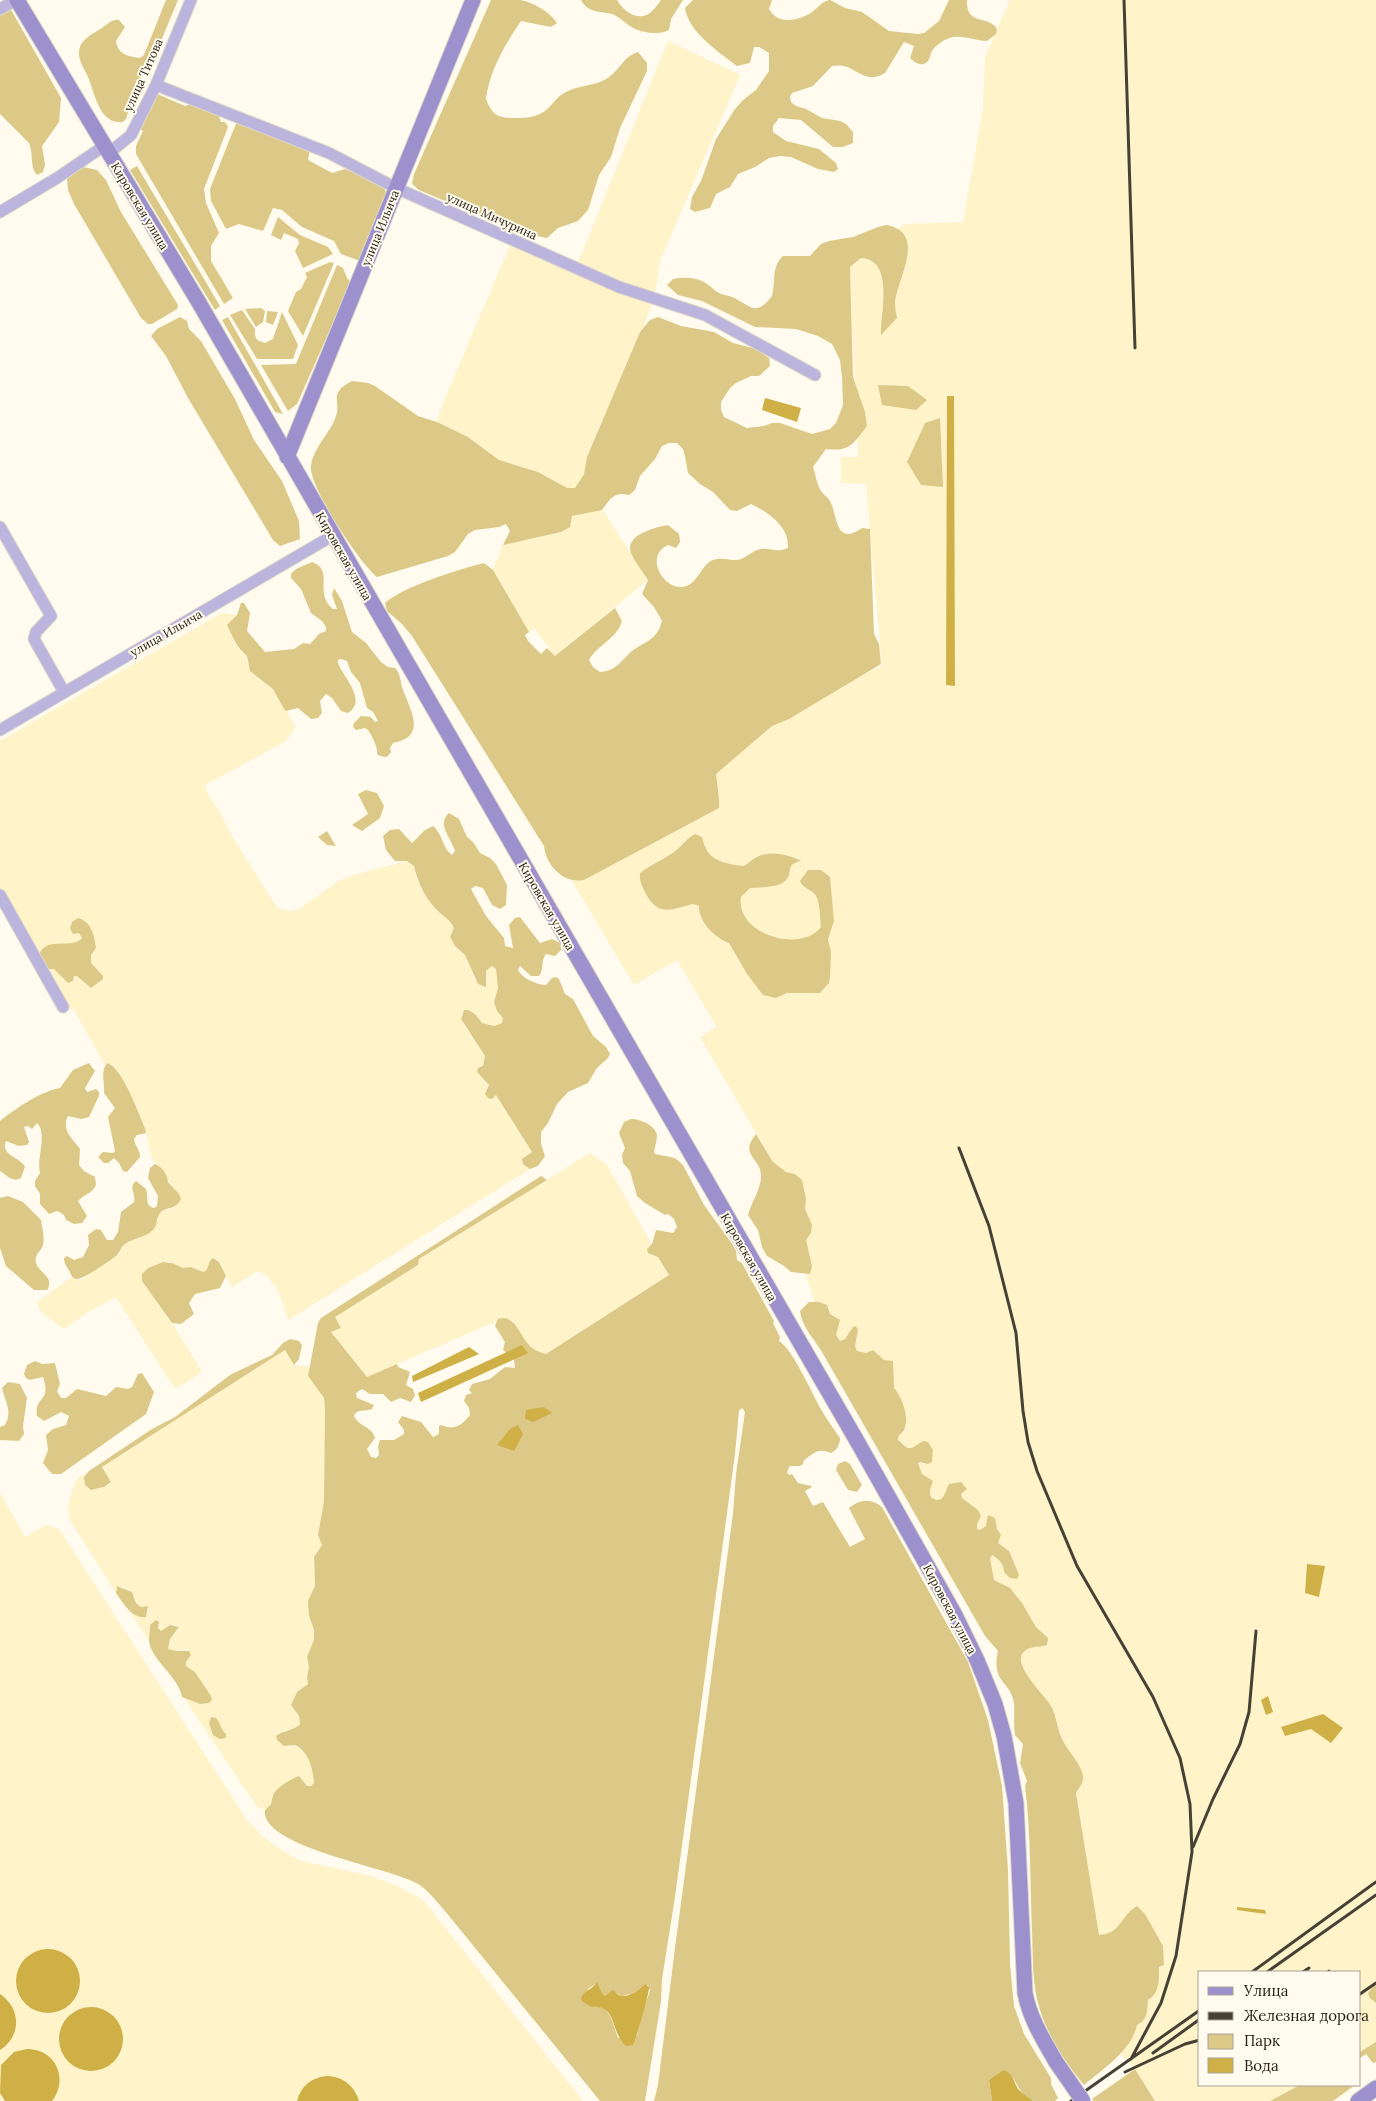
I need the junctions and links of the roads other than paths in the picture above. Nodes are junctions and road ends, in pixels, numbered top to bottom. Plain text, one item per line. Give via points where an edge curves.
1 (17, 0) edge
2 (191, 0) edge
3 (473, 0) edge
4 (0, 9) edge
5 (156, 85) junction
6 (106, 150) junction
7 (396, 188) junction
8 (0, 212) edge
9 (815, 375) dead end
10 (287, 457) junction
11 (0, 527) edge
12 (332, 536) junction
13 (64, 692) junction
14 (0, 730) edge
15 (0, 895) edge
16 (63, 1007) dead end
17 (1376, 2088) edge
18 (1083, 2101) edge
19 (1358, 2101) edge

1 - 4 street
1 - 6 main road, Кировская улица
2 - 5 street, улица Титова
3 - 7 main road, улица Ильича
5 - 6 street, улица Титова via 131,135
5 - 7 street, улица Мичурина via 329,154
6 - 8 street, улица Титова
6 - 10 main road, Кировская улица via 198,301
7 - 9 street, улица Мичурина via 619,287 705,315
7 - 10 main road, улица Ильича
10 - 12 main road, Кировская улица
11 - 13 street via 51,616 36,632 34,639
12 - 13 street, улица Ильича
12 - 18 main road, Кировская улица, bridge via 955,1615 987,1682 1011,1770 1028,2010 1056,2062
13 - 14 street, улица Ильича
15 - 16 street
17 - 19 main road

